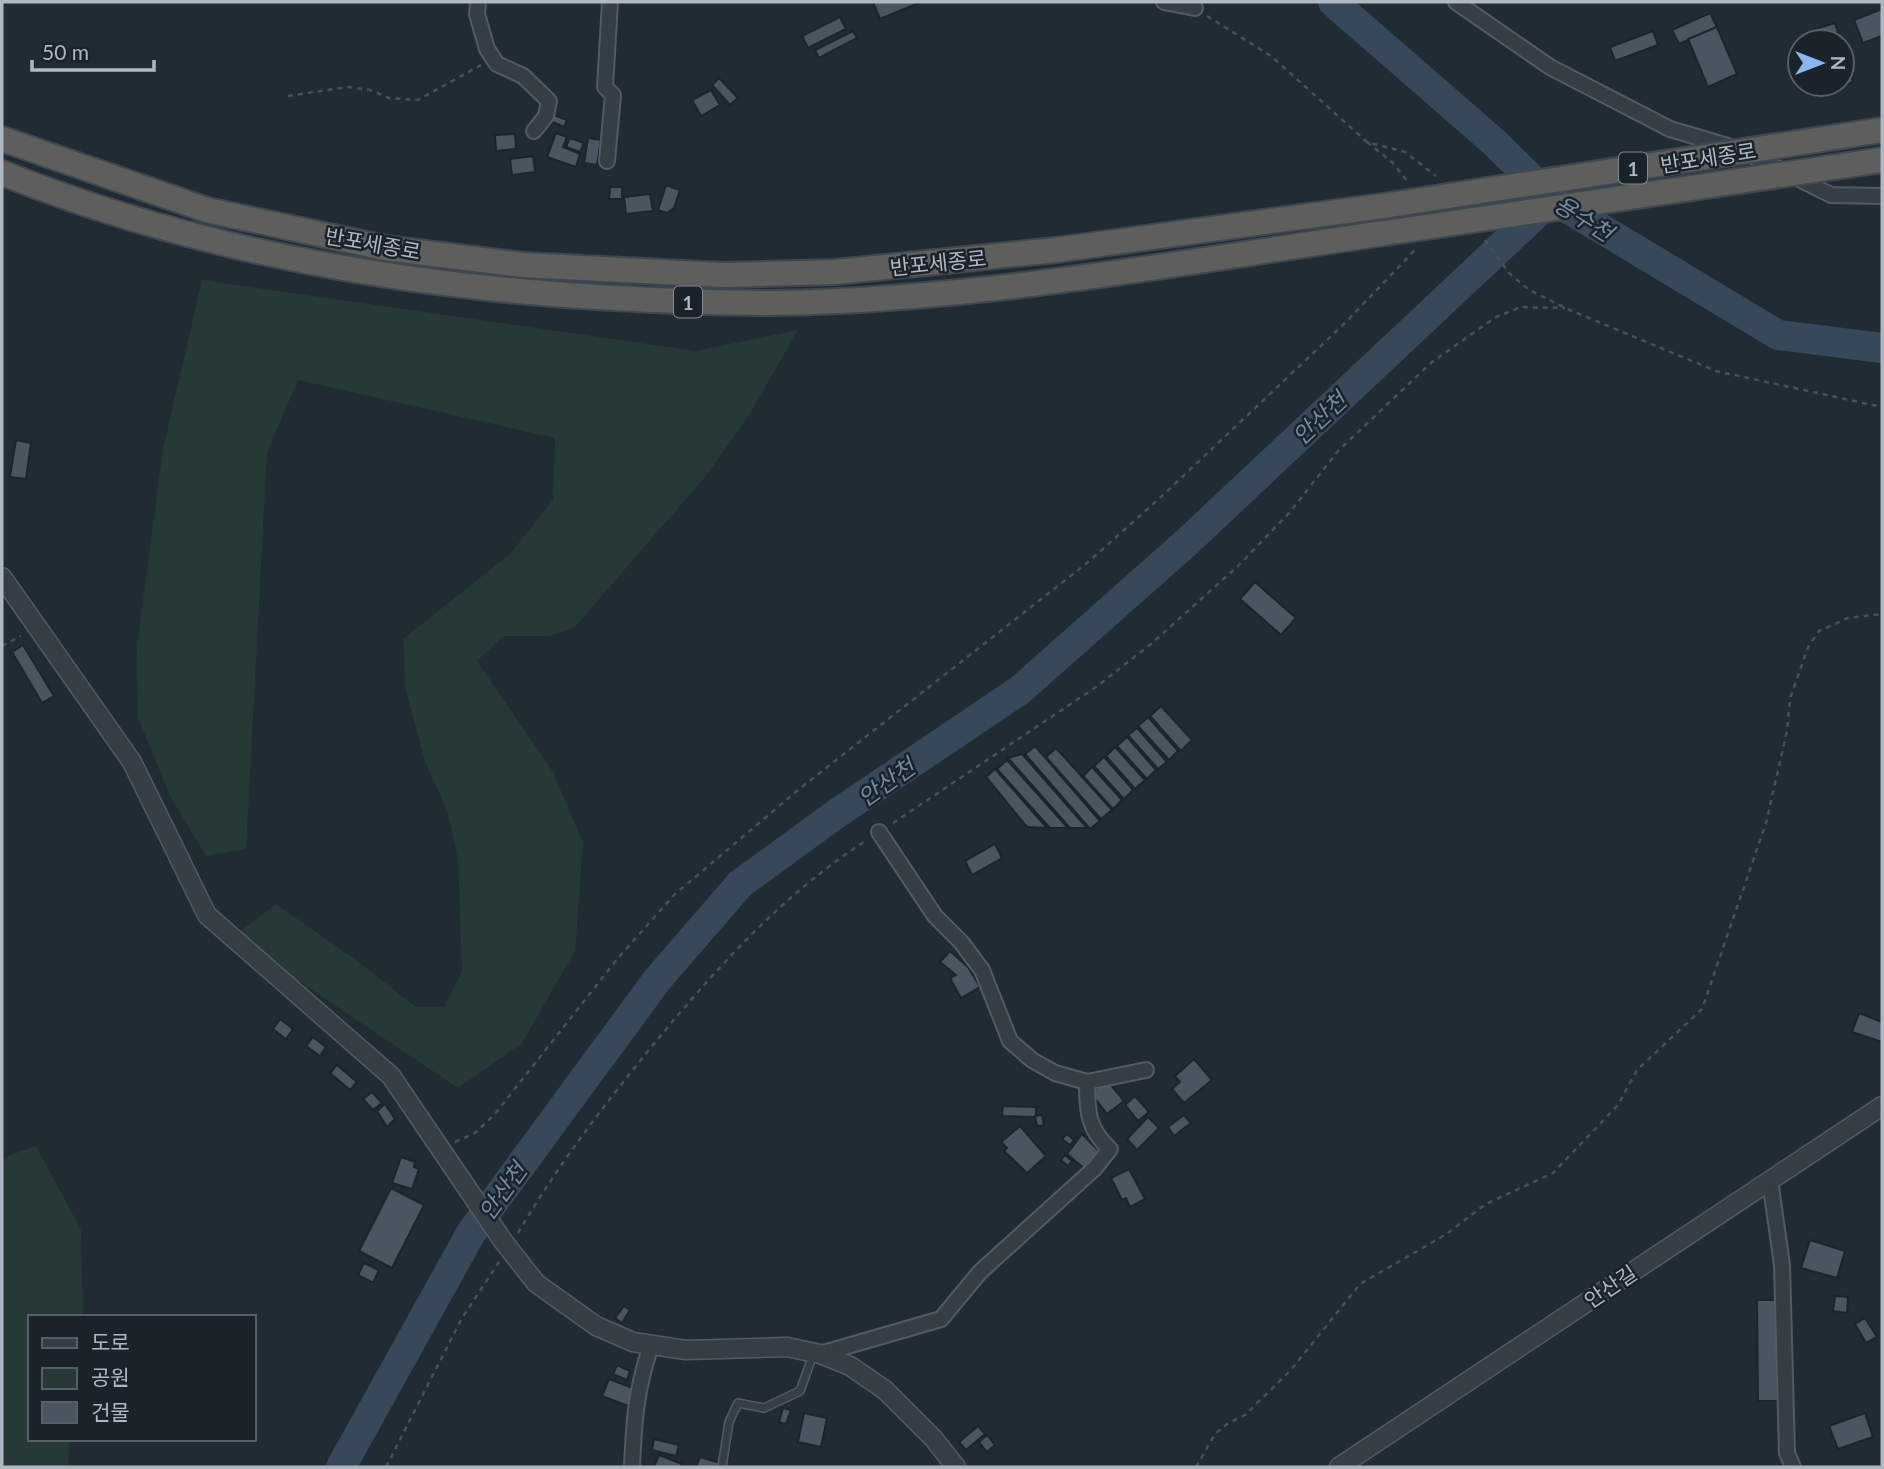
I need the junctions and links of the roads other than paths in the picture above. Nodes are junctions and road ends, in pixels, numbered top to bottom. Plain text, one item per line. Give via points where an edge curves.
1 (478, 2) edge
2 (610, 2) edge
3 (1164, 2) edge
4 (1456, 2) edge
5 (1195, 8) road end
6 (1882, 130) edge
7 (534, 131) dead end
8 (2, 134) edge
9 (2, 139) edge
10 (50, 158) junction
11 (607, 160) dead end
12 (1882, 160) edge
13 (2, 175) edge
14 (1882, 196) edge
15 (2, 578) edge
16 (879, 832) road end
17 (1146, 1070) dead end
18 (1087, 1082) junction
19 (1882, 1106) edge
20 (1770, 1180) junction
21 (651, 1345) junction
22 (817, 1353) junction
23 (632, 1467) edge
24 (722, 1467) edge
25 (956, 1467) edge
26 (1339, 1467) edge
27 (1793, 1467) edge

1 - 7 street via 486,49 497,64 523,76 549,101 546,116
2 - 11 street via 604,87 613,94
3 - 5 street
4 - 14 street via 1550,67 1670,129 1741,150 1831,195
6 - 10 highway, 반포세종로 / 1, bridge via 1056,250 835,272 723,275 523,265 385,248 207,209
8 - 10 highway
9 - 10 highway, 반포세종로 / 1
12 - 13 highway, 반포세종로 / 1, bridge via 1063,279 841,301 730,304 523,293 381,275 204,241
15 - 21 street via 132,762 207,915 391,1076 536,1283 596,1326
16 - 18 street via 935,916 982,970 1010,1041 1055,1073
17 - 18 street
18 - 22 street via 1090,1126 1110,1149 1096,1168 980,1272 941,1319
19 - 20 street, 안산길
20 - 26 street, 안산길
20 - 27 street via 1782,1265 1787,1453
21 - 22 street via 687,1350 787,1347
21 - 23 street via 633,1412
22 - 24 lane via 800,1391 764,1408 738,1403 729,1422
22 - 25 street via 850,1366 885,1390

